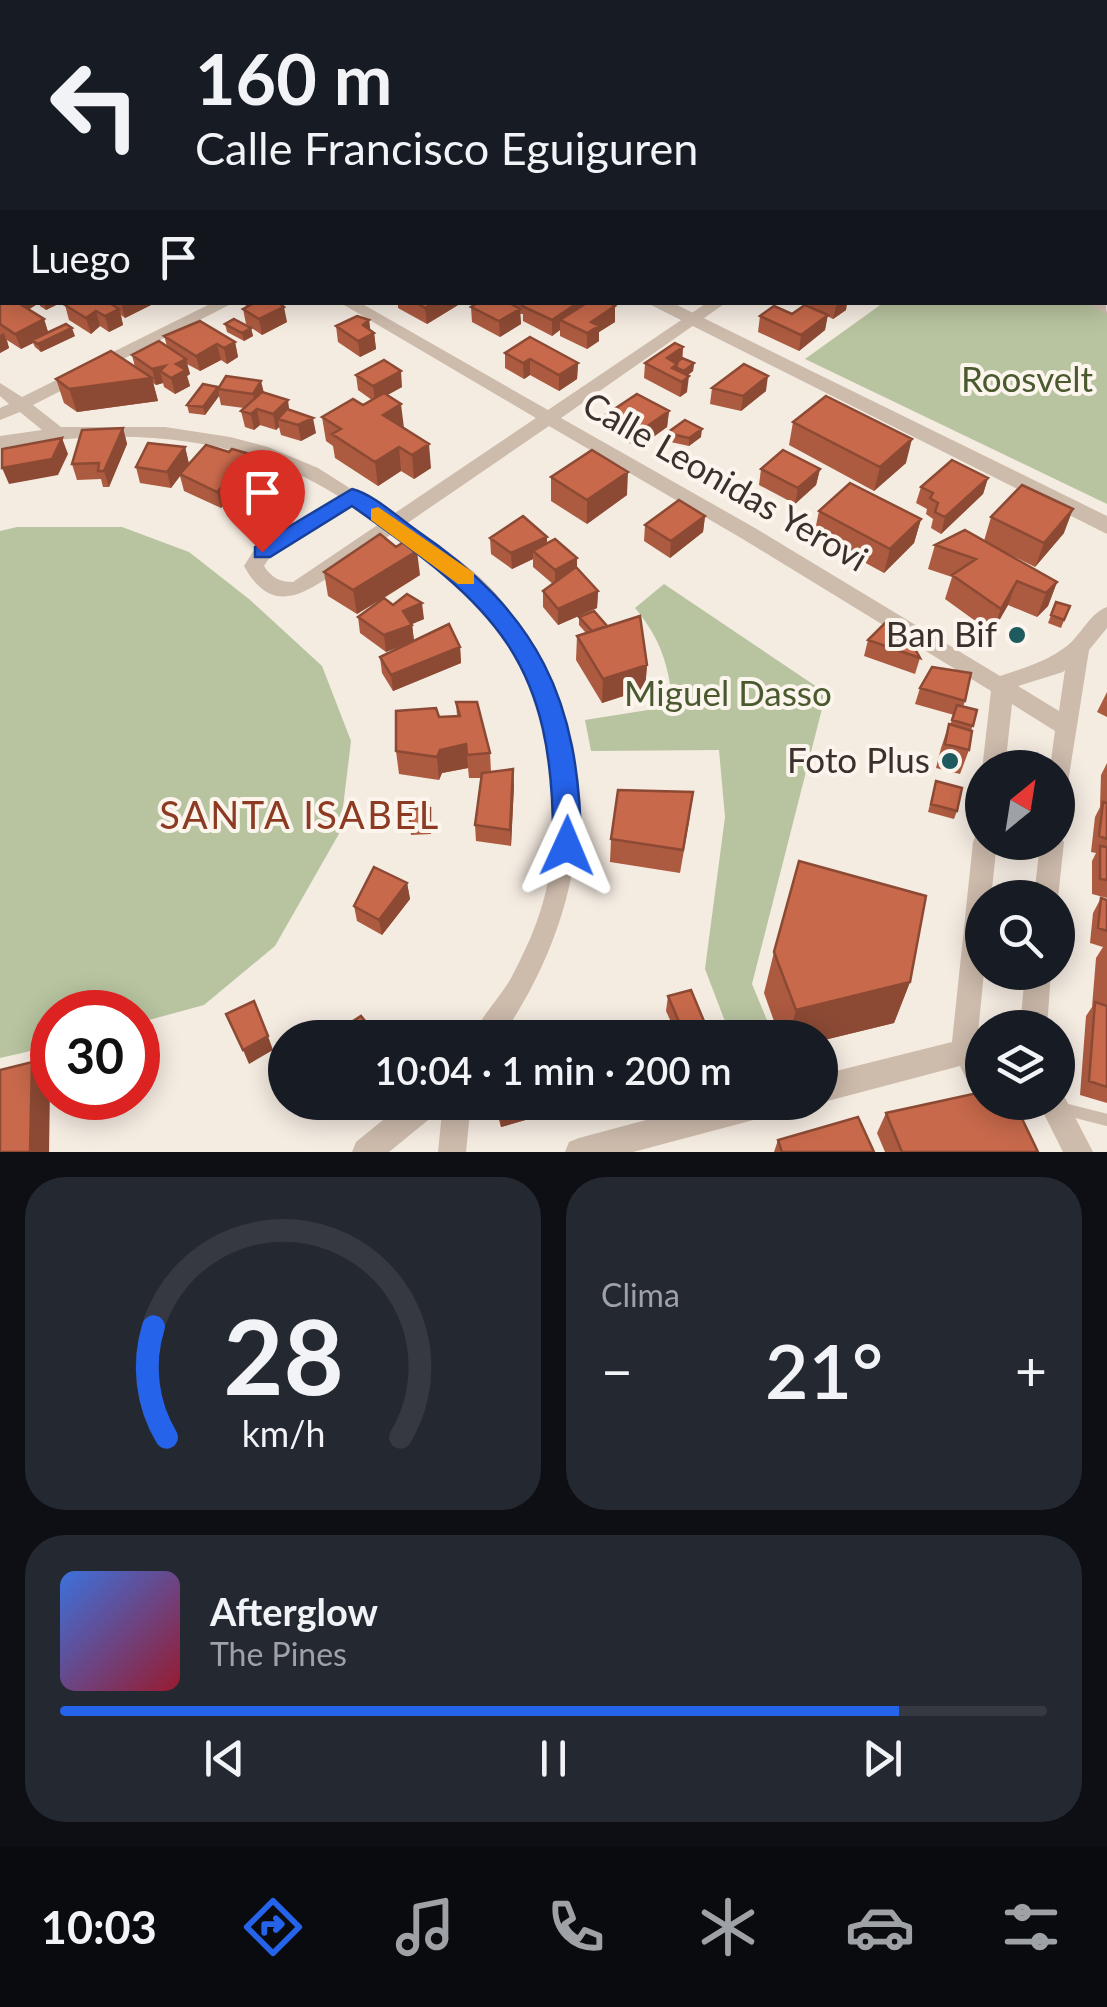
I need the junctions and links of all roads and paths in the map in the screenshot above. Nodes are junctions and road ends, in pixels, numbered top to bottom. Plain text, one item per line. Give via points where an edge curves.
1 (221, 305) edge
2 (353, 305) edge
3 (662, 305) edge
4 (715, 305) edge
5 (692, 320) junction
6 (0, 388) edge
7 (21, 404) junction
8 (0, 415) edge
9 (546, 418) junction
10 (57, 433) junction
11 (0, 442) edge
12 (352, 496) junction
13 (393, 524) junction
14 (1107, 526) edge
15 (1107, 614) edge
16 (1079, 648) junction
17 (1001, 689) junction
18 (1064, 725) junction
19 (994, 750) edge
20 (1062, 750) edge
21 (982, 860) edge
22 (966, 1010) edge
23 (496, 1020) edge
24 (965, 1052) edge
25 (838, 1084) edge
26 (1075, 1111) edge
27 (406, 1120) edge
28 (455, 1120) edge
29 (701, 1120) edge
30 (1062, 1120) edge
31 (1107, 1120) edge
32 (366, 1152) edge
33 (452, 1152) edge
34 (579, 1152) edge
35 (1079, 1152) edge

1 - 7 street
2 - 9 street, Calle Leonidas Yerovi
3 - 5 street
4 - 5 street
5 - 9 street
5 - 14 street
6 - 7 street
7 - 8 street
7 - 10 street
9 - 13 street
9 - 17 street, Calle Leonidas Yerovi
10 - 11 street
10 - 12 street via 204,437 286,460
12 - 13 street
12 - 13 street via 262,552 254,566 260,580 278,590 297,589
13 - 23 street via 469,581 514,631 551,706 562,747 569,825 564,866 542,945
15 - 16 street
16 - 17 street via 1049,669 1008,678
16 - 18 street
17 - 18 street, Calle Leonidas Yerovi
17 - 19 street
18 - 20 street
21 - 22 street
24 - 25 street
26 - 31 lane
27 - 32 street
28 - 33 street
29 - 34 street
30 - 35 street

